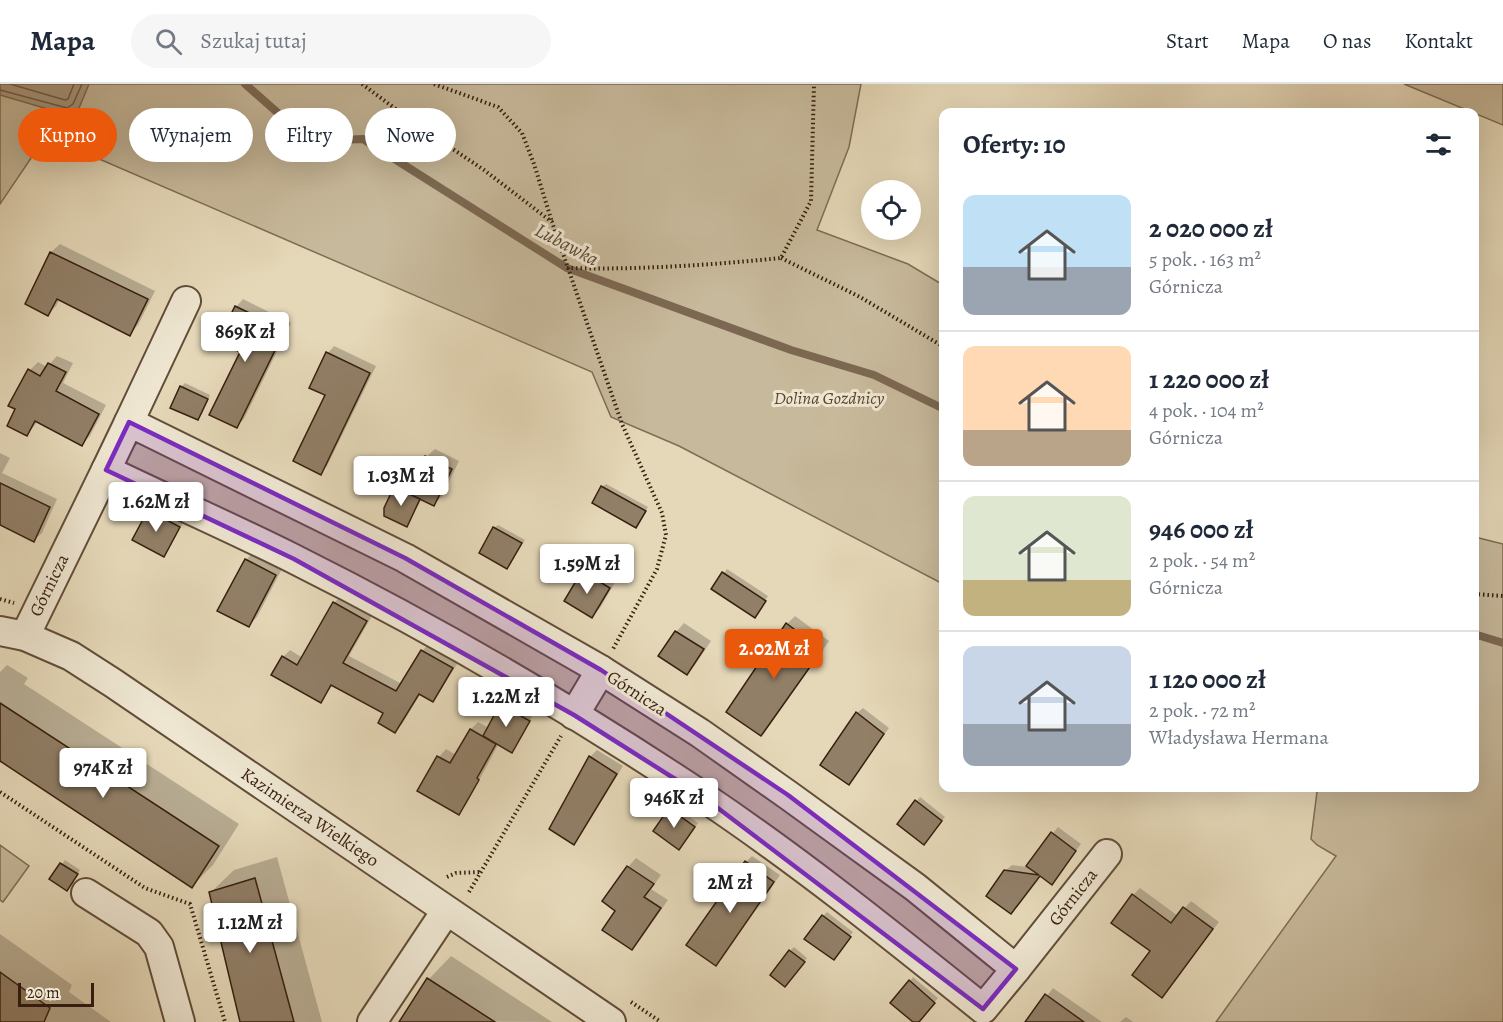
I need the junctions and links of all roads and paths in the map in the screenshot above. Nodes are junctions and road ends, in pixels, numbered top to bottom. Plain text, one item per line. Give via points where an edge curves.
1 (434, 84) edge
2 (814, 84) edge
3 (364, 85) edge
4 (552, 222) junction
5 (780, 258) junction
6 (567, 268) junction
7 (186, 301) dead end
8 (939, 344) edge
9 (129, 422) junction
10 (106, 470) junction
11 (1479, 594) edge
12 (1503, 596) edge
13 (12, 633) edge
14 (601, 670) junction
15 (574, 715) junction
16 (1107, 854) dead end
17 (481, 872) junction
18 (445, 878) dead end
19 (86, 893) dead end
20 (468, 893) dead end
21 (446, 911) junction
22 (1016, 969) junction
23 (977, 1015) edge
24 (180, 1022) edge
25 (372, 1022) edge
26 (611, 1022) edge

1 - 4 path via 498,107 522,133
2 - 5 path via 811,201
3 - 4 path
4 - 6 path
5 - 6 path via 726,264
5 - 8 path via 860,297
6 - 14 path via 622,424 662,513 666,535 657,570
7 - 9 street, Górnicza
9 - 10 street, Górnicza
9 - 14 street, Górnicza via 405,558
10 - 13 street, Górnicza
10 - 15 street, Górnicza via 294,559 441,637
11 - 12 path
13 - 21 street, Kazimierza Wielkiego via 71,656
14 - 15 street
14 - 22 street, Górnicza via 788,795 915,887
15 - 17 path
15 - 23 street, Górnicza via 711,802 840,896
16 - 22 street, Górnicza
17 - 18 path via 456,873
17 - 20 path
19 - 24 street via 148,933 159,946
21 - 25 street
21 - 26 street, Kazimierza Wielkiego
22 - 23 street, Górnicza

